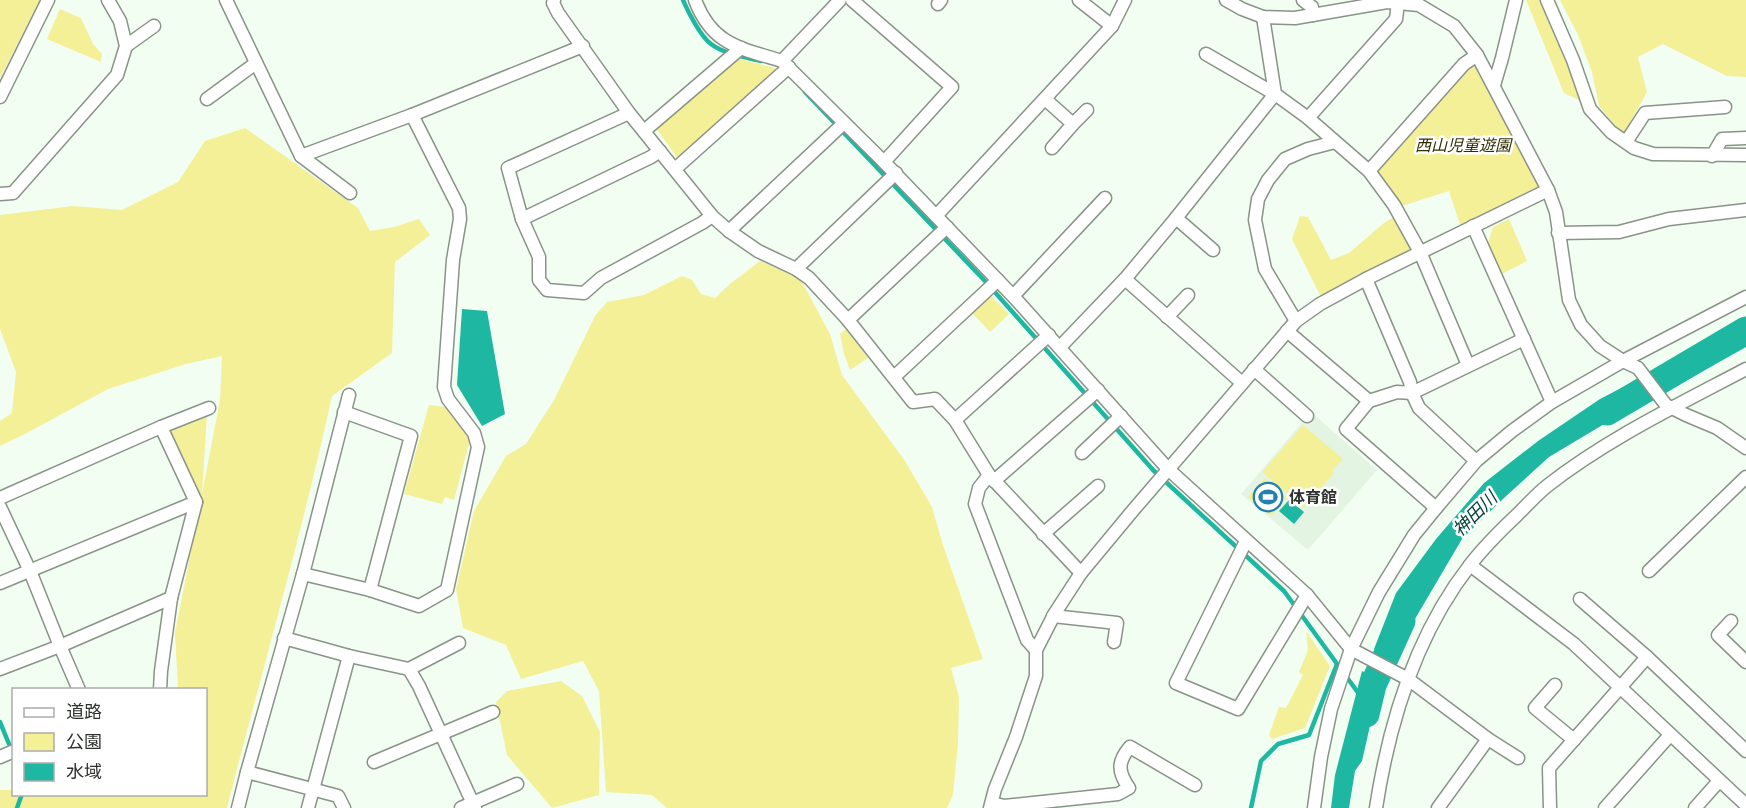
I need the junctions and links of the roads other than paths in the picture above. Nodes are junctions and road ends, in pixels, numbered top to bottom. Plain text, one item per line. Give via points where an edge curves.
1 (48, 0) edge
2 (108, 0) edge
3 (226, 0) edge
4 (554, 0) edge
5 (695, 0) edge
6 (840, 0) edge
7 (852, 0) edge
8 (1078, 0) edge
9 (1125, 0) edge
10 (1226, 0) edge
11 (1303, 0) edge
12 (1516, 0) edge
13 (1547, 0) edge
14 (1398, 3) junction
15 (1313, 15) junction
16 (1263, 17) junction
17 (154, 26) dead end
18 (1112, 26) junction
19 (126, 46) junction
20 (583, 46) junction
21 (741, 48) junction
22 (1206, 54) dead end
23 (1477, 55) junction
24 (256, 63) junction
25 (785, 64) junction
26 (1494, 85) junction
27 (1275, 94) junction
28 (0, 97) edge
29 (207, 99) dead end
30 (1044, 99) junction
31 (1725, 107) dead end
32 (1087, 110) dead end
33 (629, 113) junction
34 (412, 115) junction
35 (1308, 118) junction
36 (844, 123) junction
37 (1073, 124) junction
38 (644, 131) junction
39 (1746, 138) edge
40 (1335, 142) junction
41 (1626, 142) junction
42 (1052, 148) dead end
43 (660, 151) junction
44 (1746, 155) edge
45 (301, 156) junction
46 (1712, 156) junction
47 (885, 162) junction
48 (675, 169) junction
49 (1369, 171) junction
50 (896, 173) junction
51 (1548, 190) junction
52 (350, 193) dead end
53 (0, 195) edge
54 (1105, 198) dead end
55 (1746, 210) edge
56 (712, 216) junction
57 (936, 216) junction
58 (1176, 218) junction
59 (522, 219) junction
60 (1473, 226) junction
61 (947, 227) junction
62 (729, 231) junction
63 (1558, 233) junction
64 (1214, 250) dead end
65 (1420, 252) junction
66 (796, 269) junction
67 (1125, 279) junction
68 (1366, 279) junction
69 (998, 280) junction
70 (1188, 295) dead end
71 (1013, 296) junction
72 (1746, 297) edge
73 (1167, 317) junction
74 (848, 320) junction
75 (1296, 321) junction
76 (1287, 331) junction
77 (1049, 335) junction
78 (1524, 339) junction
79 (1060, 347) junction
80 (1623, 361) junction
81 (1468, 365) junction
82 (1254, 369) junction
83 (1746, 369) edge
84 (894, 377) junction
85 (1242, 383) junction
86 (1098, 390) junction
87 (1412, 393) junction
88 (349, 395) dead end
89 (1369, 401) junction
90 (1552, 402) junction
91 (1669, 407) junction
92 (209, 408) dead end
93 (344, 412) junction
94 (1121, 416) junction
95 (1307, 416) dead end
96 (955, 420) junction
97 (161, 427) junction
98 (1746, 448) edge
99 (1082, 453) dead end
100 (1476, 461) junction
101 (1163, 474) junction
102 (1746, 477) edge
103 (992, 478) junction
104 (1098, 486) dead end
105 (0, 498) edge
106 (196, 501) junction
107 (0, 507) edge
108 (1436, 508) junction
109 (1043, 534) junction
110 (1244, 544) junction
111 (1470, 565) junction
112 (30, 571) junction
113 (1649, 571) dead end
114 (1081, 573) junction
115 (303, 574) junction
116 (0, 583) edge
117 (370, 590) junction
118 (171, 598) junction
119 (1580, 599) dead end
120 (1304, 600) junction
121 (1120, 610) dead end
122 (1053, 616) junction
123 (1731, 621) dead end
124 (1117, 623) junction
125 (284, 638) junction
126 (1114, 642) dead end
127 (459, 643) dead end
128 (60, 646) junction
129 (1036, 650) junction
130 (1353, 650) junction
131 (349, 656) junction
132 (1647, 657) junction
133 (1746, 662) edge
134 (0, 669) edge
135 (409, 669) junction
136 (1405, 677) junction
137 (1555, 684) dead end
138 (1620, 687) junction
139 (78, 688) edge
140 (160, 688) edge
141 (494, 712) dead end
142 (441, 734) junction
143 (1670, 735) junction
144 (1488, 739) junction
145 (1574, 740) junction
146 (1746, 751) edge
147 (1518, 758) dead end
148 (374, 762) dead end
149 (247, 772) junction
150 (1719, 781) junction
151 (517, 784) dead end
152 (1195, 785) dead end
153 (313, 789) junction
154 (470, 806) edge
155 (991, 806) edge
156 (1746, 806) edge
157 (238, 808) edge
158 (308, 808) edge
159 (344, 808) edge
160 (1314, 808) edge
161 (1376, 808) edge
162 (1438, 808) edge
163 (1550, 808) edge
164 (1605, 808) edge
165 (1695, 808) edge

1 - 28 street
2 - 19 street via 120,21
3 - 24 street
4 - 20 street via 558,13
5 - 21 street via 708,26 720,38
6 - 25 street
7 - 47 street via 952,87
8 - 18 street
9 - 18 street
10 - 16 street
11 - 15 street via 1312,7
12 - 26 street
13 - 41 street via 1590,109
14 - 15 street
14 - 23 street via 1419,5 1454,26
14 - 35 street via 1396,19
15 - 16 street
16 - 27 street
17 - 19 street
18 - 30 street
19 - 53 street via 117,75 13,193
20 - 33 street
20 - 34 street
21 - 25 street
21 - 38 street
22 - 27 street
23 - 26 street
23 - 49 street via 1464,64
24 - 29 street
24 - 45 street
25 - 36 street
25 - 48 street via 777,78
26 - 51 street
27 - 35 street
27 - 58 street
30 - 37 street
30 - 57 street
31 - 41 street via 1644,113
32 - 37 street
33 - 38 street
33 - 59 street via 508,168
34 - 45 street
34 - 117 street via 459,208 444,387 448,399 474,433 478,447 447,590 419,606
35 - 40 street
36 - 47 street
36 - 62 street
37 - 42 street
38 - 43 street
39 - 46 street via 1722,139
40 - 49 street
40 - 75 street via 1285,159 1258,199 1255,220 1266,269
41 - 46 street via 1653,154
43 - 48 street
43 - 59 street
44 - 46 street
45 - 52 street
47 - 50 street
48 - 56 street
49 - 65 street via 1394,205
50 - 57 street
50 - 66 street
51 - 60 street
51 - 63 street
54 - 71 street
55 - 63 street via 1669,219 1619,232
56 - 59 street via 601,278 584,293 548,291 539,280 539,257
56 - 62 street
57 - 61 street
58 - 64 street
58 - 67 street
60 - 65 street
60 - 78 street
61 - 69 street
61 - 74 street
62 - 66 street via 758,251
63 - 80 street via 1569,300 1581,325 1600,346
65 - 68 street
65 - 81 street
66 - 74 street
67 - 73 street
67 - 79 street
68 - 75 street
68 - 87 street
69 - 71 street
69 - 84 street
70 - 73 street
71 - 77 street
72 - 80 street
73 - 85 street
74 - 84 street
75 - 76 street
76 - 82 street
76 - 89 street
77 - 79 street
77 - 96 street
78 - 81 street
78 - 90 street
79 - 86 street
80 - 90 street
80 - 91 street via 1638,368
81 - 87 street
82 - 85 street
82 - 95 street
83 - 91 street
84 - 96 street via 912,402 935,399
85 - 101 street
86 - 94 street
86 - 103 street
87 - 89 street via 1397,392
87 - 100 street via 1419,408
88 - 93 street
89 - 108 street via 1346,429
90 - 100 street
91 - 98 street via 1717,428
91 - 111 street via 1597,450 1545,488
92 - 97 street
93 - 115 street
93 - 117 street via 411,436
94 - 99 street
94 - 101 street
96 - 103 street
97 - 105 street
97 - 106 street
100 - 108 street
101 - 110 street
101 - 114 street
102 - 113 street
103 - 109 street
103 - 129 street via 979,488 975,504 1027,640
104 - 109 street
106 - 112 street
106 - 118 street
107 - 112 street
108 - 130 street via 1379,592
109 - 114 street
110 - 120 street
110 - 120 street via 1176,683 1238,709
111 - 136 street via 1443,604
111 - 138 street via 1574,644
112 - 116 street
112 - 128 street
114 - 122 street
115 - 117 street
115 - 125 street
118 - 128 street
118 - 140 street
119 - 132 street
120 - 130 street
121 - 124 street
122 - 124 street
122 - 129 street
123 - 133 street via 1718,634
124 - 126 street
125 - 131 street
125 - 149 street
127 - 135 street
128 - 134 street
128 - 139 street
129 - 155 street via 1036,676
130 - 136 street
130 - 160 street via 1331,709
131 - 135 street
131 - 153 street
132 - 138 street
132 - 146 street
135 - 142 street
136 - 144 street
136 - 161 street
137 - 145 street via 1535,708
138 - 143 street
138 - 145 street
141 - 142 street
142 - 148 street
142 - 154 street
143 - 150 street
143 - 164 street
144 - 147 street
144 - 162 street
145 - 163 street via 1549,768
149 - 153 street
149 - 157 street
150 - 156 street
150 - 165 street
151 - 154 street
152 - 155 street via 1130,747 1121,757 1121,776 1129,788 1118,794
153 - 158 street
153 - 159 street via 338,796

